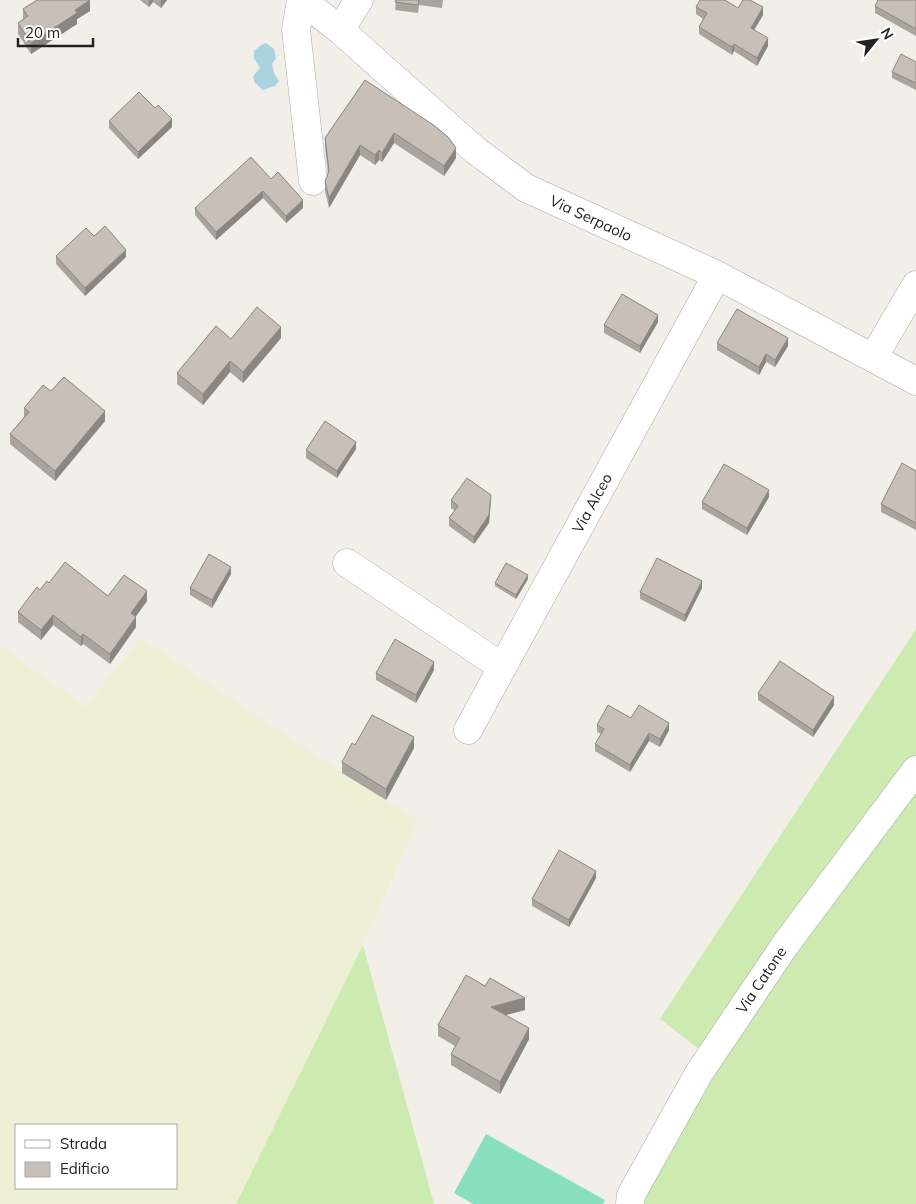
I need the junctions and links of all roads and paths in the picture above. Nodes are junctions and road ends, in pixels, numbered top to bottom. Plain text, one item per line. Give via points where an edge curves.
1 (302, 0) edge
2 (359, 0) edge
3 (340, 30) junction
4 (313, 181) dead end
5 (717, 275) junction
6 (916, 285) edge
7 (873, 358) junction
8 (916, 381) edge
9 (347, 563) dead end
10 (502, 667) junction
11 (468, 730) dead end
12 (916, 770) edge
13 (630, 1204) edge

1 - 3 street, Via Serpaolo
1 - 4 street via 296,30
2 - 3 street
3 - 5 street, Via Serpaolo via 475,150 526,188
5 - 7 street, Via Serpaolo
5 - 10 street, Via Alceo
6 - 7 street
7 - 8 street, Via Serpaolo
9 - 10 street
10 - 11 street, Via Alceo
12 - 13 street, Via Catone via 785,946 699,1073 631,1195

